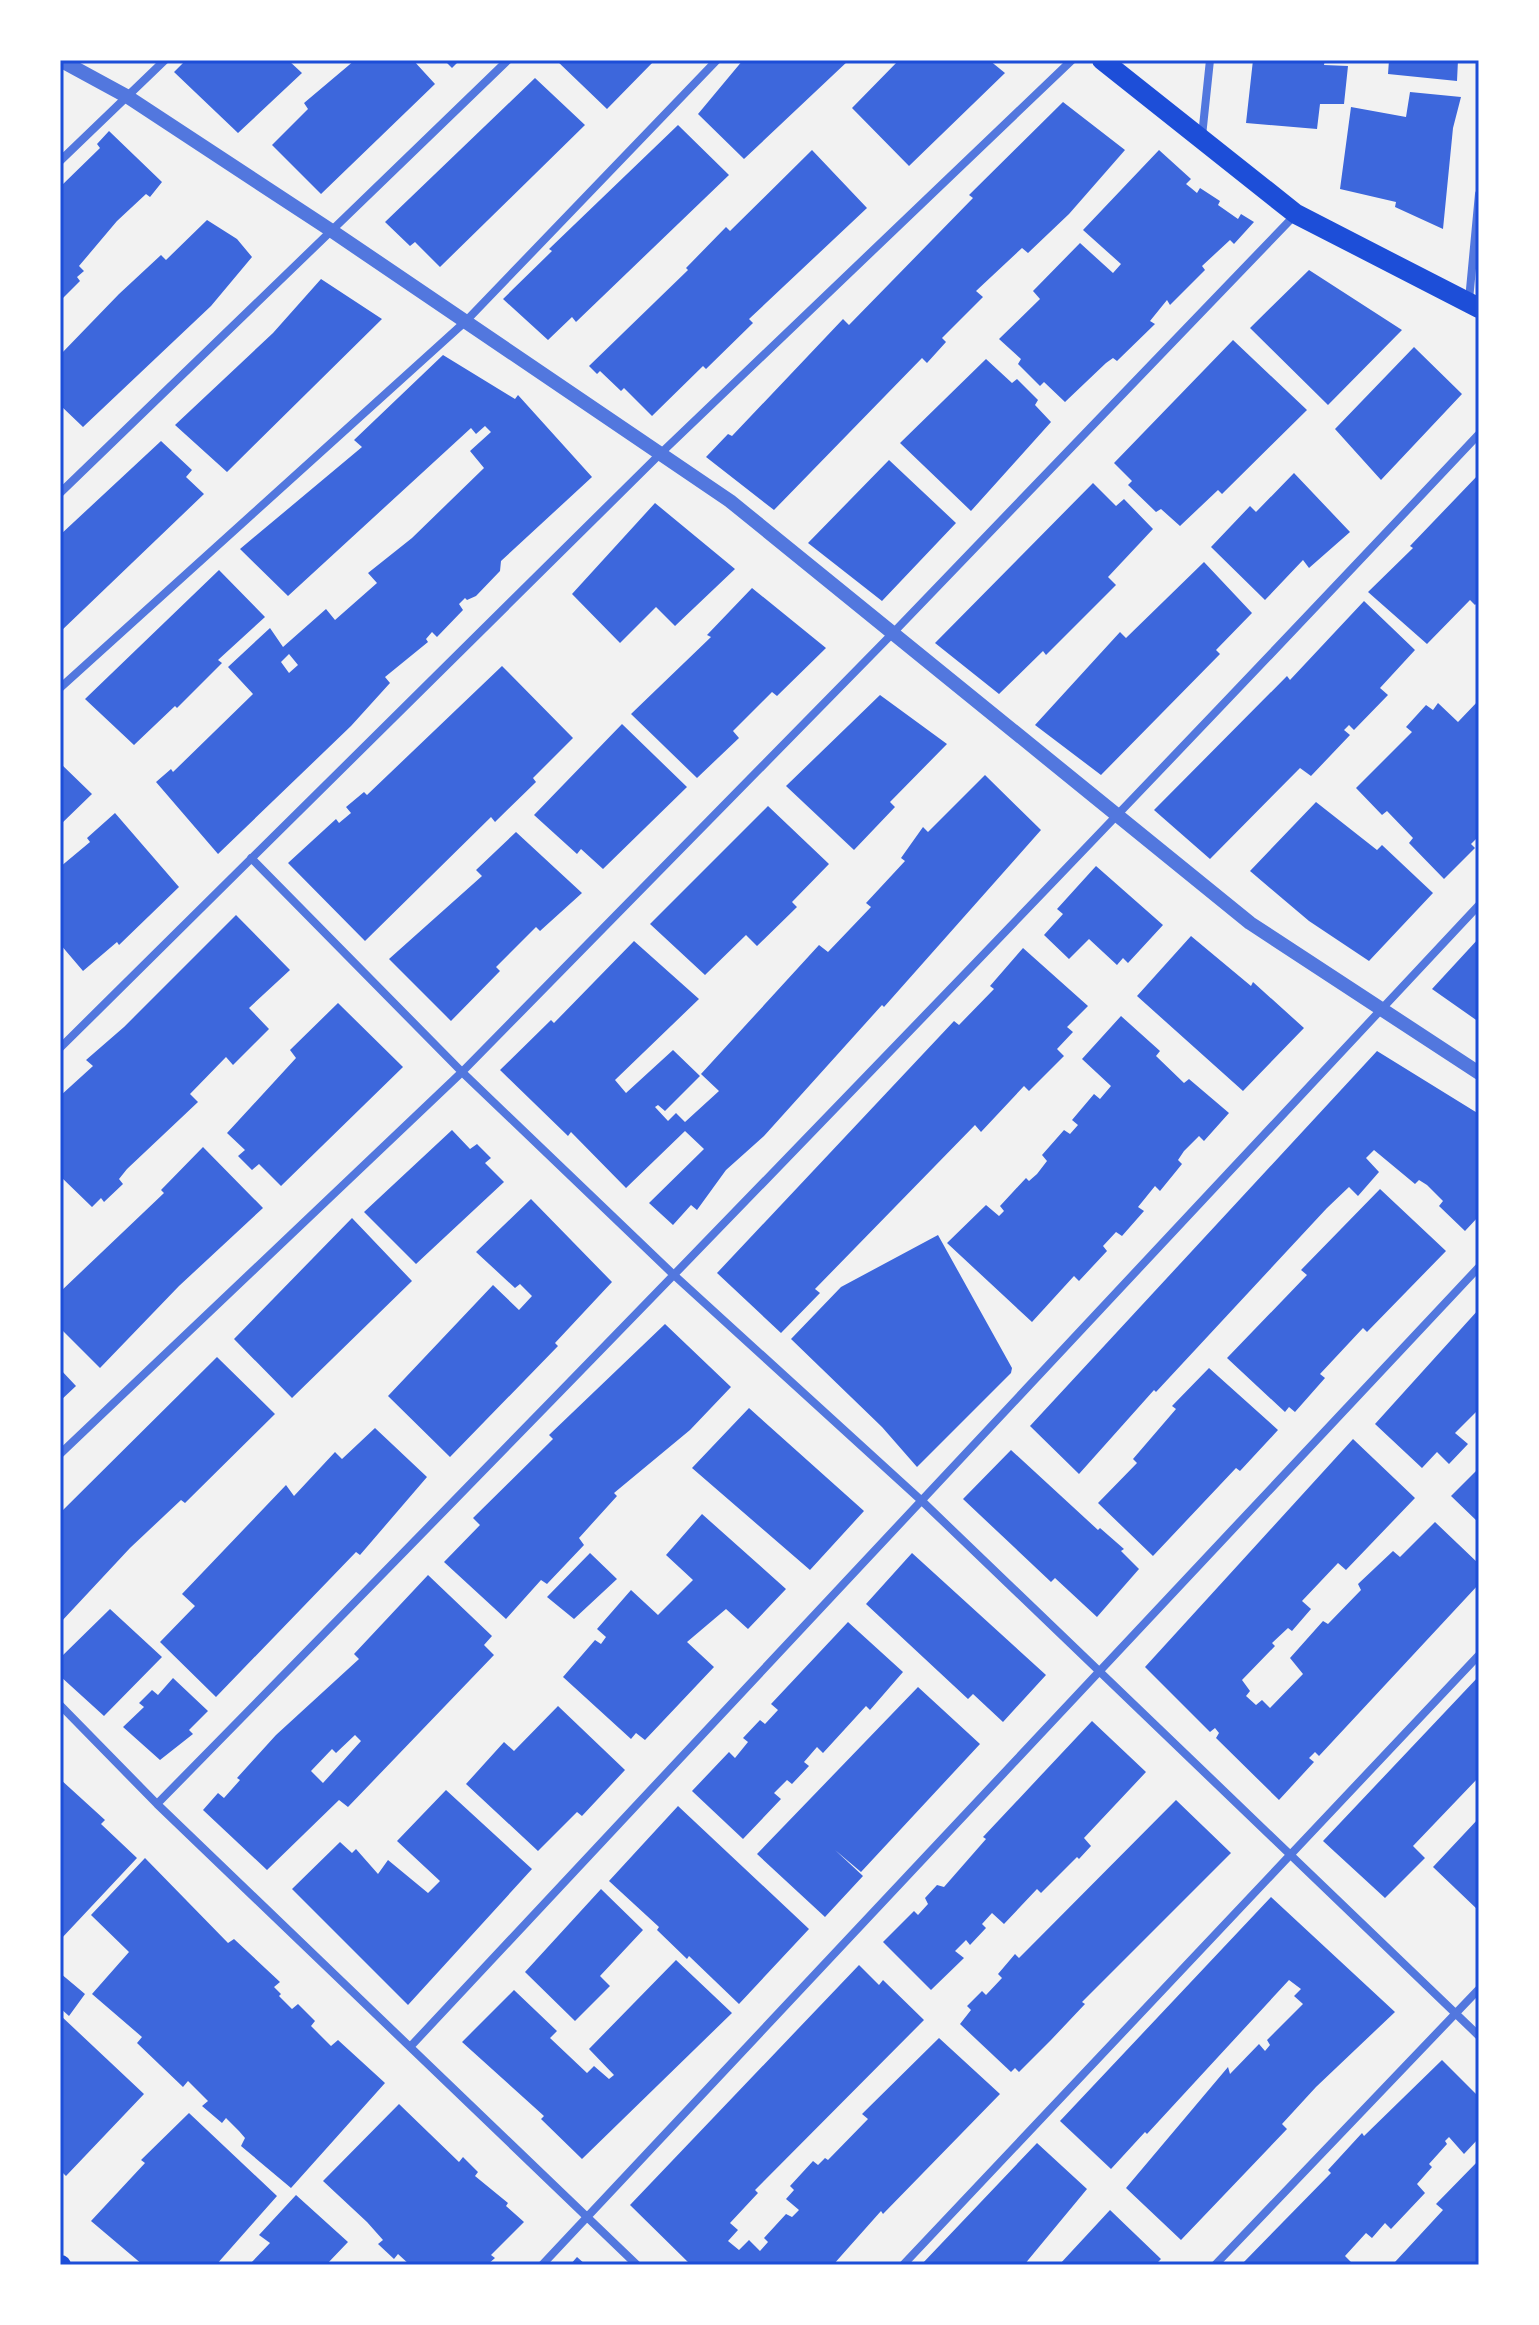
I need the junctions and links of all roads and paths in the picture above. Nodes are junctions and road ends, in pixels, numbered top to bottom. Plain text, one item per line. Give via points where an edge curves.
1 (60, 60) edge
2 (165, 60) edge
3 (508, 60) edge
4 (717, 60) edge
5 (1072, 60) edge
6 (1102, 60) edge
7 (1210, 60) edge
8 (128, 97) junction
9 (1201, 141) junction
10 (60, 161) edge
11 (1479, 194) edge
12 (1296, 214) junction
13 (332, 231) junction
14 (1474, 306) edge
15 (466, 321) junction
16 (1479, 434) edge
17 (660, 454) junction
18 (60, 493) edge
19 (892, 634) junction
20 (60, 688) edge
21 (1118, 818) junction
22 (251, 858) junction
23 (1479, 905) edge
24 (1382, 1010) junction
25 (60, 1048) edge
26 (462, 1072) junction
27 (1479, 1073) edge
28 (1479, 1267) edge
29 (675, 1276) junction
30 (60, 1454) edge
31 (923, 1502) junction
32 (1479, 1655) edge
33 (1099, 1672) junction
34 (60, 1705) edge
35 (157, 1804) junction
36 (1292, 1856) junction
37 (1479, 1989) edge
38 (1456, 2014) junction
39 (1479, 2036) edge
40 (410, 2047) junction
41 (588, 2218) junction
42 (542, 2265) edge
43 (637, 2265) edge
44 (903, 2265) edge
45 (1215, 2265) edge

1 - 8 street
2 - 8 street
3 - 13 street
4 - 15 street
5 - 17 street
6 - 9 main road
7 - 9 street
8 - 10 street
8 - 13 street
9 - 12 main road
11 - 14 street
12 - 14 main road
12 - 19 street
13 - 15 street
13 - 18 street
15 - 17 street
15 - 20 street
16 - 21 street
17 - 19 street via 730,501
17 - 22 street
19 - 21 street
19 - 26 street
21 - 24 street via 1250,923
21 - 29 street
22 - 25 street
22 - 26 street
23 - 24 street
24 - 27 street
24 - 31 street
26 - 29 street
26 - 30 street
28 - 33 street
29 - 31 street
29 - 35 street
31 - 33 street
31 - 40 street
32 - 36 street
33 - 36 street
33 - 41 street
34 - 35 street
35 - 40 street
36 - 38 street
36 - 44 street
37 - 38 street
38 - 39 street
38 - 45 street
40 - 41 street
41 - 42 street
41 - 43 street

